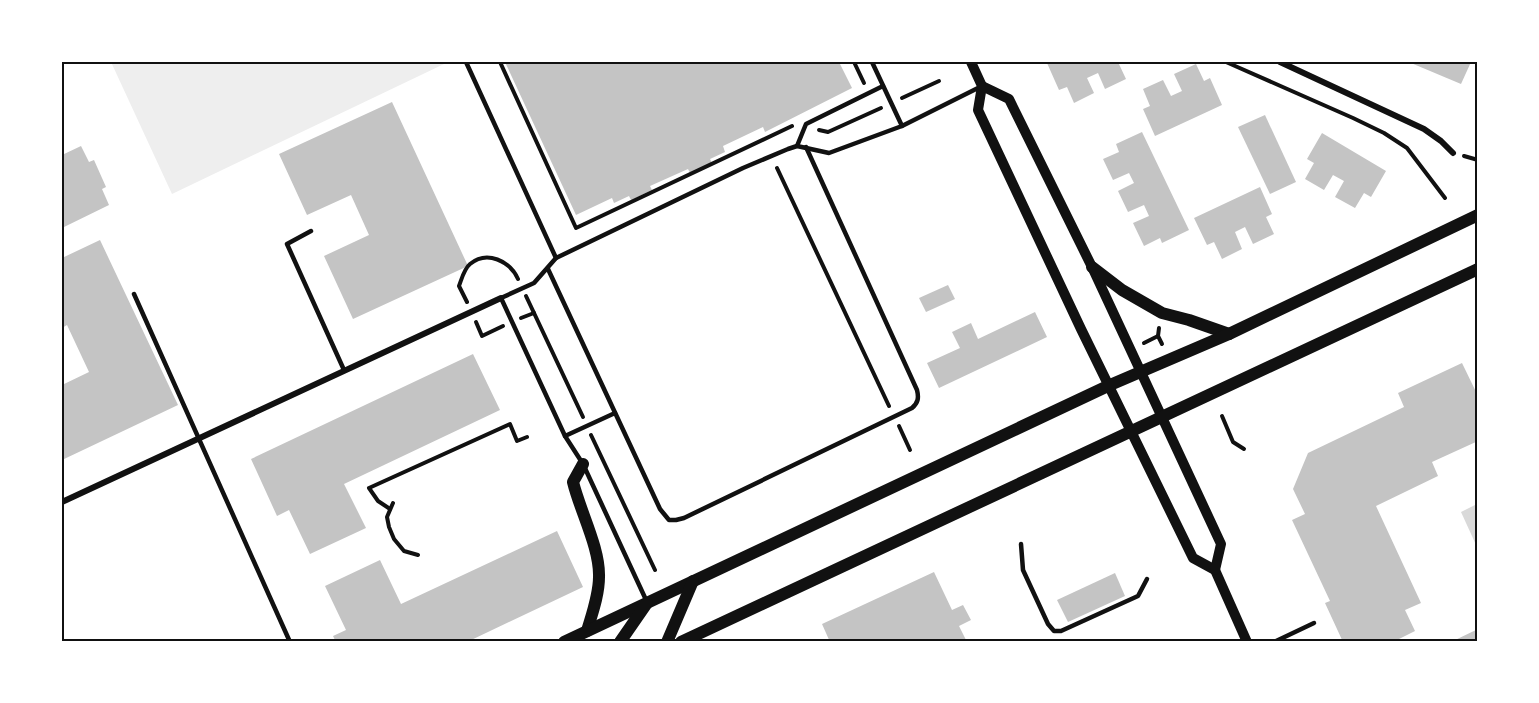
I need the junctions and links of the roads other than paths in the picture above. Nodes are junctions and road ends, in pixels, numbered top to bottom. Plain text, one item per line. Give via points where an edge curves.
1 (466, 62) edge
2 (872, 62) edge
3 (971, 62) edge
4 (1280, 62) edge
5 (883, 86) junction
6 (982, 86) junction
7 (902, 126) junction
8 (797, 146) junction
9 (806, 147) junction
10 (1453, 153) dead end
11 (1478, 215) edge
12 (311, 231) dead end
13 (556, 258) junction
14 (1092, 267) junction
15 (548, 269) junction
16 (1478, 269) edge
17 (134, 294) dead end
18 (501, 298) junction
19 (1229, 334) junction
20 (344, 370) junction
21 (1141, 372) junction
22 (1110, 386) junction
23 (615, 413) junction
24 (1163, 417) junction
25 (1131, 431) junction
26 (565, 436) junction
27 (198, 439) junction
28 (583, 464) junction
29 (62, 502) edge
30 (1021, 544) dead end
31 (1215, 570) junction
32 (1147, 579) dead end
33 (693, 581) junction
34 (647, 602) junction
35 (1314, 623) dead end
36 (587, 631) junction
37 (290, 642) edge
38 (564, 642) edge
39 (620, 642) edge
40 (667, 642) edge
41 (681, 642) edge
42 (1247, 642) edge
43 (1274, 642) edge

1 - 13 lane
2 - 5 lane
3 - 6 street
4 - 10 street via 1424,129
5 - 7 lane
5 - 8 lane via 806,124
6 - 7 lane
6 - 14 street via 1009,99
6 - 22 street via 978,110
7 - 9 lane via 829,153
8 - 9 lane
8 - 13 lane
9 - 23 lane via 917,390 917,404 676,520 669,520 660,509
11 - 19 main road
12 - 20 lane via 287,243
13 - 15 lane
14 - 19 main road via 1162,313
14 - 21 street
15 - 18 lane via 534,283
15 - 23 lane
16 - 24 main road
17 - 27 lane
18 - 20 street
18 - 26 lane
19 - 21 main road
20 - 27 street
21 - 22 main road
21 - 24 street
22 - 25 street
22 - 33 main road
23 - 26 lane
24 - 25 main road
24 - 31 street via 1221,544
25 - 31 street via 1194,558
25 - 41 main road
26 - 28 lane
27 - 29 street
27 - 37 lane
28 - 34 lane
28 - 36 main road via 573,482 600,574
30 - 32 lane via 1023,570 1054,631 1138,596
31 - 42 street
33 - 34 main road
33 - 40 main road
34 - 36 main road
34 - 39 main road
35 - 43 lane
36 - 38 main road

